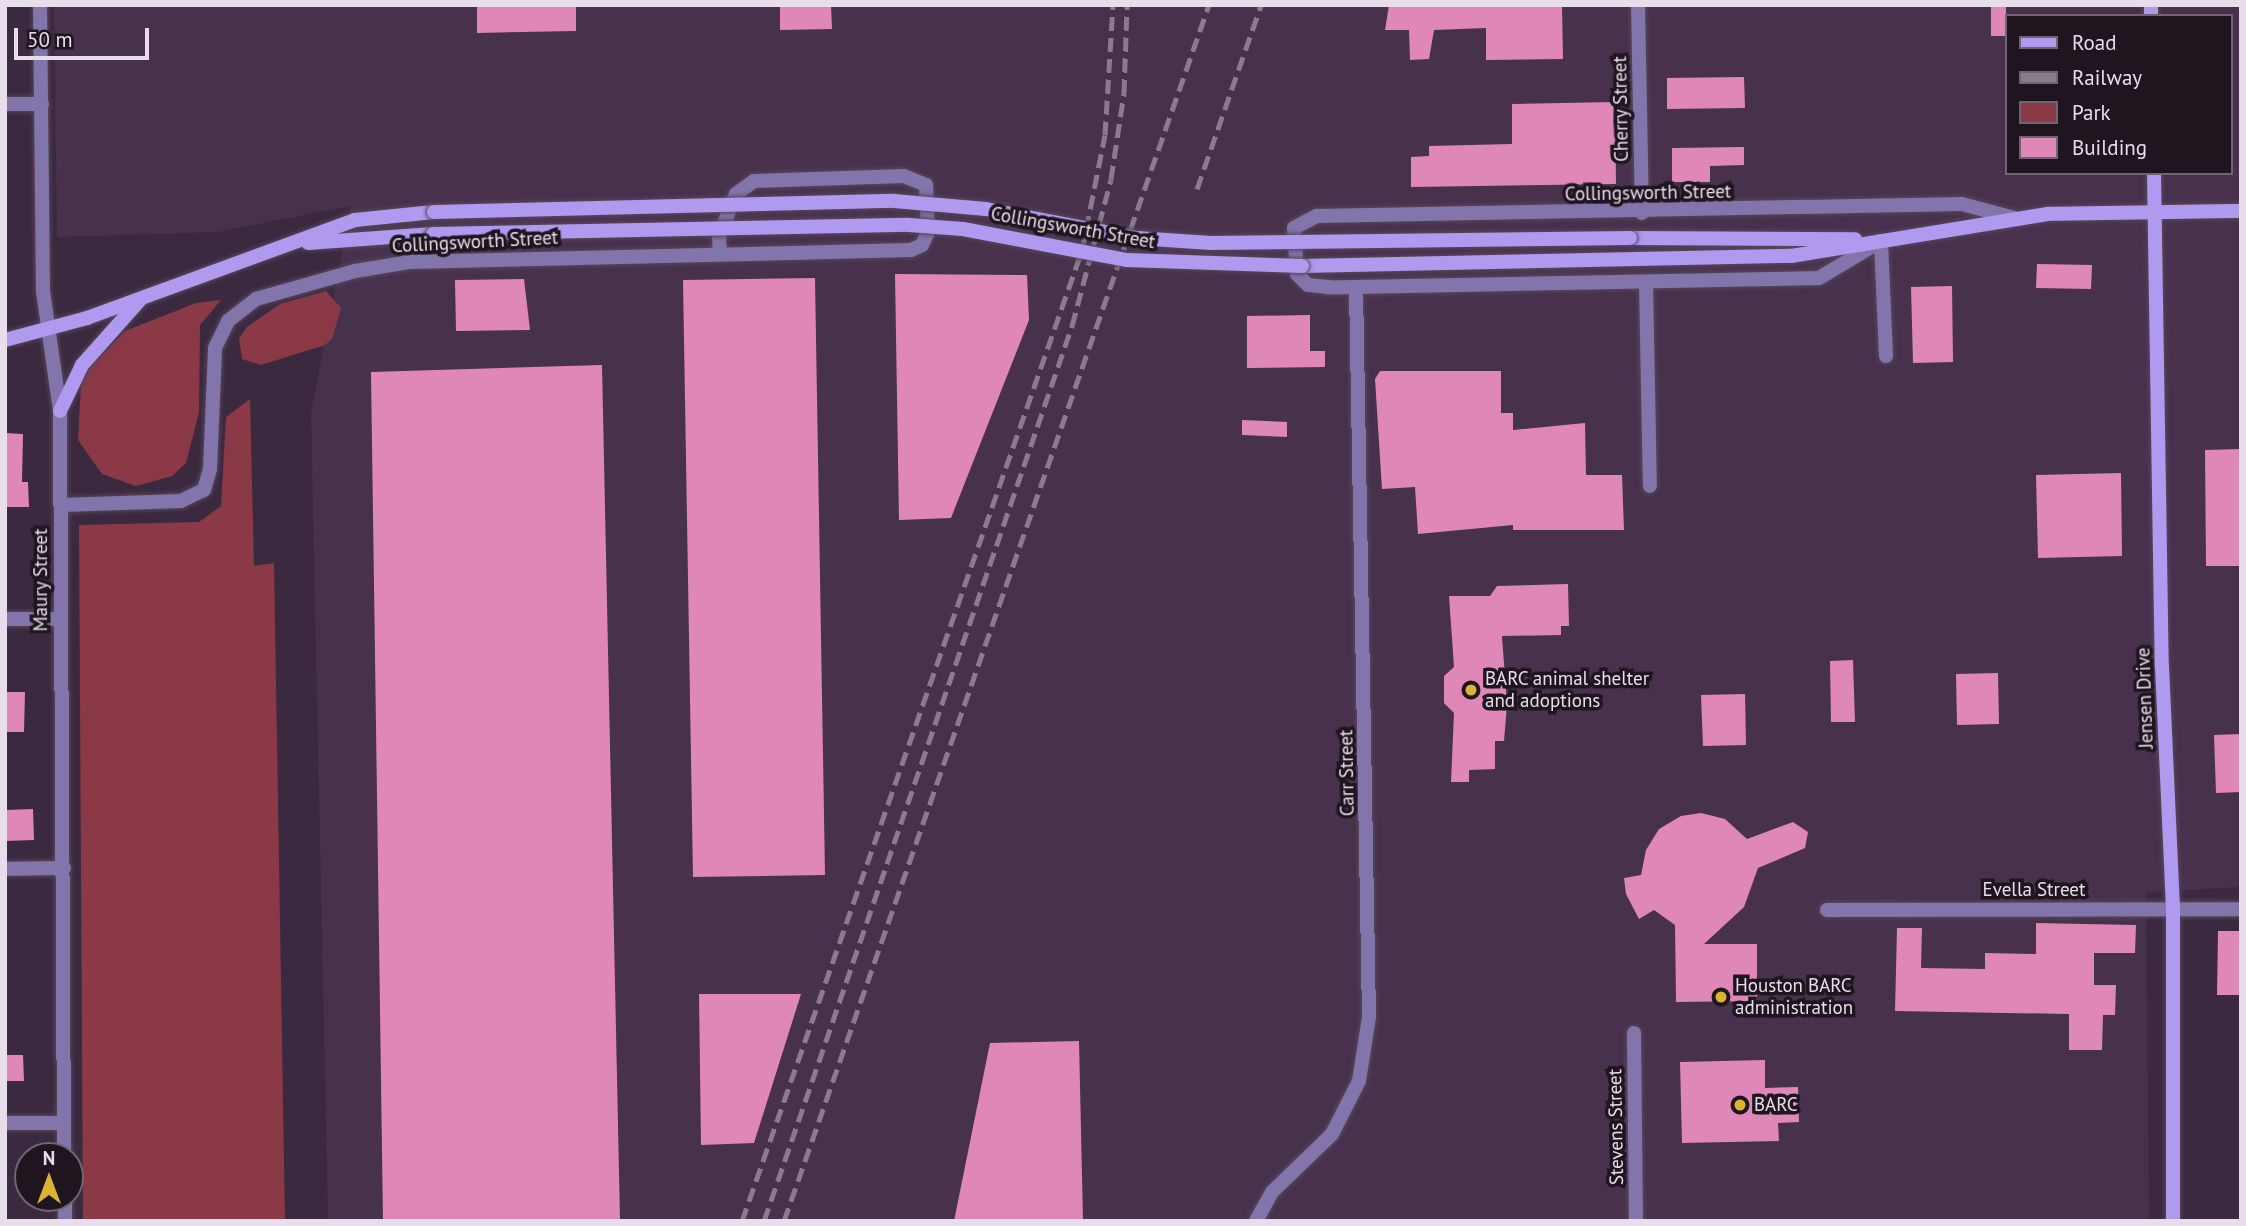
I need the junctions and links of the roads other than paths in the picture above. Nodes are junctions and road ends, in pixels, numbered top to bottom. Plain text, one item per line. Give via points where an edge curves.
1 (40, 5) edge
2 (1638, 5) edge
3 (5, 104) edge
4 (42, 104) junction
5 (2154, 175) edge
6 (2241, 211) edge
7 (2154, 212) junction
8 (1642, 213) junction
9 (2018, 219) junction
10 (1881, 241) junction
11 (299, 243) junction
12 (720, 254) junction
13 (1646, 283) junction
14 (1356, 288) junction
15 (142, 298) junction
16 (48, 330) junction
17 (5, 340) edge
18 (1886, 356) dead end
19 (60, 411) junction
20 (1650, 486) dead end
21 (61, 505) junction
22 (5, 619) edge
23 (60, 619) junction
24 (64, 868) junction
25 (5, 869) edge
26 (2173, 909) junction
27 (2241, 909) edge
28 (1827, 910) dead end
29 (1634, 1033) dead end
30 (64, 1123) junction
31 (5, 1124) edge
32 (64, 1142) edge
33 (1256, 1221) edge
34 (1636, 1221) edge
35 (2173, 1221) edge

1 - 4 street, Maury Street
2 - 8 street, Cherry Street
3 - 4 street
4 - 16 street, Maury Street
5 - 7 main road, Jensen Drive
6 - 7 main road, Collingsworth Street
7 - 9 main road, Collingsworth Street
7 - 26 main road, Jensen Drive via 2162,666
8 - 9 street, Collingsworth Street via 1962,204
8 - 14 street, Collingsworth Street via 1325,216 1298,224 1295,265 1301,281
9 - 10 main road, Collingsworth Street
10 - 11 main road, Collingsworth Street, bridge via 1791,256 1190,265 909,225 433,234
10 - 11 main road, Collingsworth Street, bridge via 1630,238 1211,243 1137,238 986,209 894,201 434,212 355,220
10 - 13 street, Collingsworth Street via 1819,278
10 - 18 street
11 - 15 main road, Collingsworth Street
12 - 12 street, Collingsworth Street via 911,250 922,244 928,232 926,185 904,176 754,181 736,194 719,236
12 - 21 street, Collingsworth Street via 410,262 355,271 256,299 228,321 215,348 211,470 204,490 181,501
13 - 14 street, Collingsworth Street
13 - 20 street
14 - 33 street, Carr Street via 1369,1017 1359,1081 1332,1134 1272,1192
15 - 16 main road, Collingsworth Street
15 - 19 main road via 82,365
16 - 17 main road, Collingsworth Street
16 - 19 street, Maury Street
19 - 21 street, Maury Street
21 - 23 street, Maury Street
22 - 23 street
23 - 24 street, Maury Street
24 - 25 street
24 - 30 street, Maury Street
26 - 27 street, Evella Street
26 - 28 street, Evella Street
26 - 35 main road, Jensen Drive
29 - 34 street, Stevens Street
30 - 31 street
30 - 32 street, Maury Street

